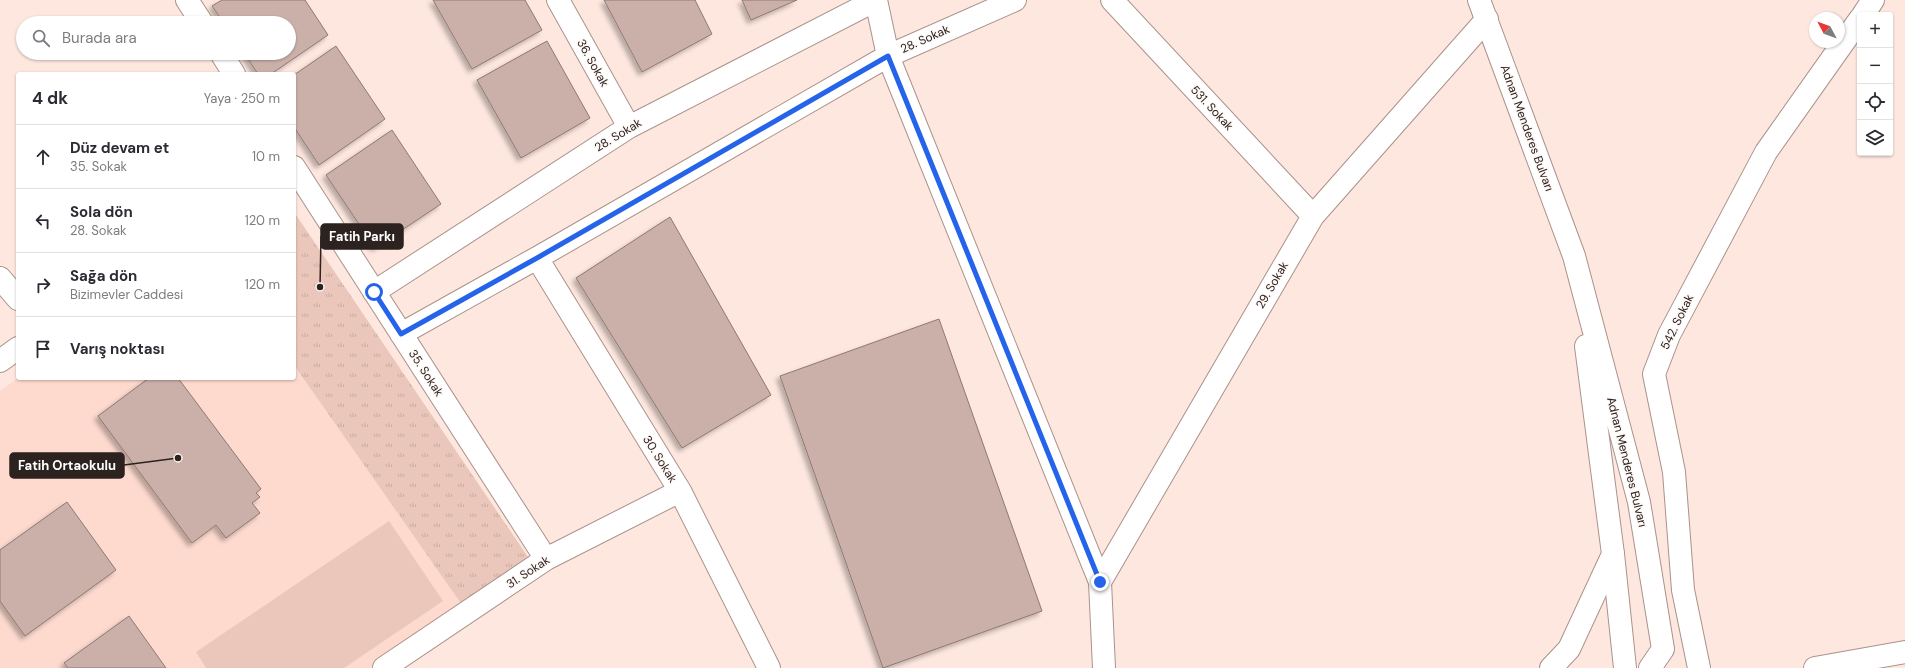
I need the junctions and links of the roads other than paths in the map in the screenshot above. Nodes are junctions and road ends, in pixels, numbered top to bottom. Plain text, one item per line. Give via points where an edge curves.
1 (187, 0) edge
2 (558, 0) edge
3 (876, 0) edge
4 (1015, 0) edge
5 (1112, 0) edge
6 (1873, 0) edge
7 (1483, 10) edge
8 (1864, 12) edge
9 (197, 16) edge
10 (1857, 23) edge
11 (888, 56) junction
12 (225, 60) edge
13 (233, 72) edge
14 (629, 127) junction
15 (296, 170) edge
16 (1313, 216) junction
17 (1574, 256) junction
18 (537, 258) junction
19 (0, 278) edge
20 (374, 292) junction
21 (16, 297) edge
22 (401, 334) junction
23 (16, 349) edge
24 (0, 361) edge
25 (680, 491) junction
26 (1613, 554) junction
27 (546, 559) junction
28 (1100, 582) junction
29 (1900, 658) edge
30 (384, 668) edge
31 (769, 668) edge
32 (1104, 668) edge
33 (1551, 668) edge
34 (1625, 668) edge
35 (1650, 668) edge
36 (1699, 668) edge
37 (1815, 668) edge

1 - 9 street
2 - 14 street, 36. Sokak
3 - 11 street
3 - 14 street, 28. Sokak
4 - 11 street, 28. Sokak
5 - 16 street, 531. Sokak
6 - 8 street
7 - 16 street, 29. Sokak
7 - 17 street, Adnan Menderes Bulvarı
10 - 36 street, 542. Sokak via 1766,152 1668,335 1654,374 1674,472 1683,590
11 - 18 street, 28. Sokak
11 - 28 street
12 - 13 street
14 - 20 street, 28. Sokak
15 - 20 street, 35. Sokak
16 - 28 street, 29. Sokak
17 - 26 street, Adnan Menderes Bulvarı
17 - 35 street, Adnan Menderes Bulvarı via 1639,502 1663,649
18 - 22 street, 28. Sokak
18 - 25 street, 30. Sokak
19 - 21 street
20 - 22 street, 35. Sokak
22 - 27 street, 35. Sokak
23 - 24 street
25 - 27 street, 31. Sokak
25 - 31 street, 30. Sokak
26 - 33 street via 1569,649
26 - 34 street, Adnan Menderes Bulvarı
27 - 30 street, 31. Sokak
28 - 32 street
29 - 37 street

